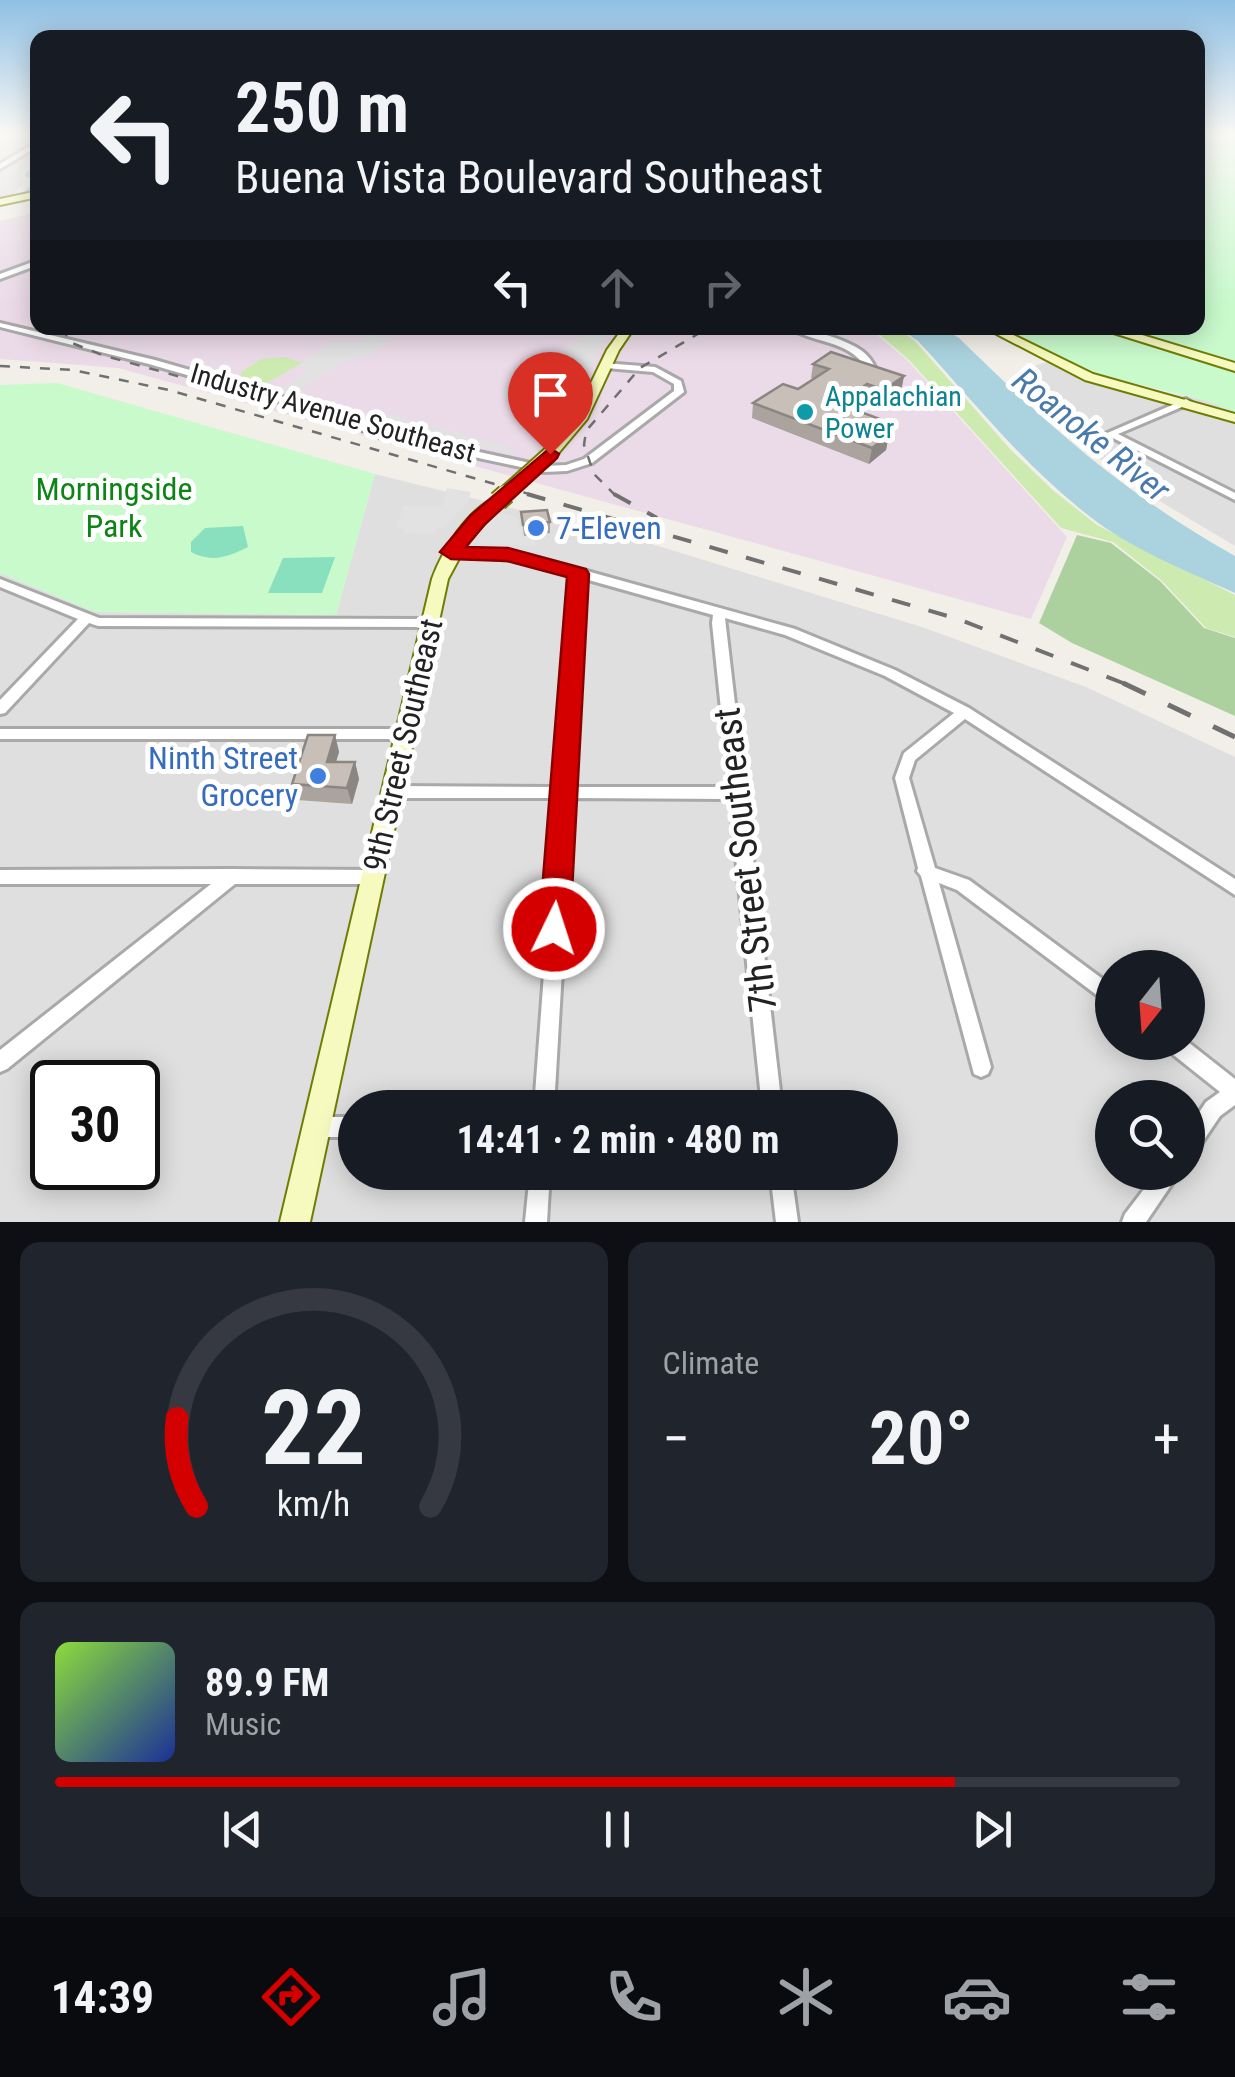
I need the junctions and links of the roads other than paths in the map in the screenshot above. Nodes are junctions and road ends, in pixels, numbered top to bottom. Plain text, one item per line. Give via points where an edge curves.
1 (30, 196) edge
2 (0, 202) edge
3 (30, 265) edge
4 (0, 277) edge
5 (0, 325) edge
6 (30, 332) edge
7 (43, 335) edge
8 (623, 335) edge
9 (813, 335) edge
10 (1005, 335) edge
11 (1130, 335) edge
12 (613, 350) junction
13 (606, 365) junction
14 (640, 368) junction
15 (1235, 368) edge
16 (873, 372) edge
17 (596, 386) junction
18 (1186, 402) junction
19 (1235, 418) edge
20 (1235, 497) edge
21 (451, 552) junction
22 (578, 574) junction
23 (0, 583) edge
24 (720, 613) junction
25 (86, 619) junction
26 (432, 624) junction
27 (0, 709) edge
28 (964, 712) junction
29 (0, 734) edge
30 (406, 734) junction
31 (393, 792) junction
32 (563, 792) junction
33 (737, 793) junction
34 (926, 871) junction
35 (233, 876) junction
36 (0, 877) edge
37 (374, 877) junction
38 (1235, 888) edge
39 (1095, 983) edge
40 (1196, 1060) edge
41 (0, 1062) edge
42 (981, 1067) dead end
43 (545, 1090) edge
44 (770, 1090) edge
45 (1235, 1092) edge
46 (1205, 1121) edge
47 (316, 1127) junction
48 (338, 1128) edge
49 (539, 1190) edge
50 (783, 1190) edge
51 (1157, 1190) edge
52 (295, 1222) edge
53 (536, 1222) edge
54 (787, 1222) edge
55 (1133, 1222) edge

1 - 2 street
3 - 4 street
5 - 6 street, Industry Avenue Southeast
7 - 14 street, Industry Avenue Southeast via 544,470 588,461 676,396 680,387 670,376
8 - 12 street, 9th Street Southeast
9 - 16 street via 848,347
10 - 18 street via 1089,377
11 - 15 street
12 - 13 street, 9th Street Southeast
12 - 14 street
13 - 14 street, Industry Avenue Southeast
13 - 17 street, 9th Street Southeast
14 - 17 street via 608,375
17 - 21 street, 9th Street Southeast, bridge via 580,419 550,454
18 - 19 street
18 - 20 street via 1110,434
21 - 22 street via 508,555
21 - 26 street, 9th Street Southeast
22 - 24 street
22 - 32 street
23 - 25 street
24 - 28 street via 790,632 890,672
24 - 33 street, 7th Street Southeast
25 - 26 street
25 - 27 street
26 - 30 street, 9th Street Southeast
28 - 34 street via 904,767 904,795
28 - 38 street
29 - 30 street
30 - 31 street, 9th Street Southeast
31 - 32 street
31 - 37 street, 9th Street Southeast
32 - 33 street
32 - 43 street
33 - 44 street, 7th Street Southeast
34 - 39 street via 964,884
34 - 42 street
35 - 36 street
35 - 37 street
35 - 41 street
37 - 47 street, 9th Street Southeast
40 - 45 street
45 - 46 street
47 - 48 street
47 - 52 street, 9th Street Southeast
49 - 53 street
50 - 54 street
51 - 55 street

